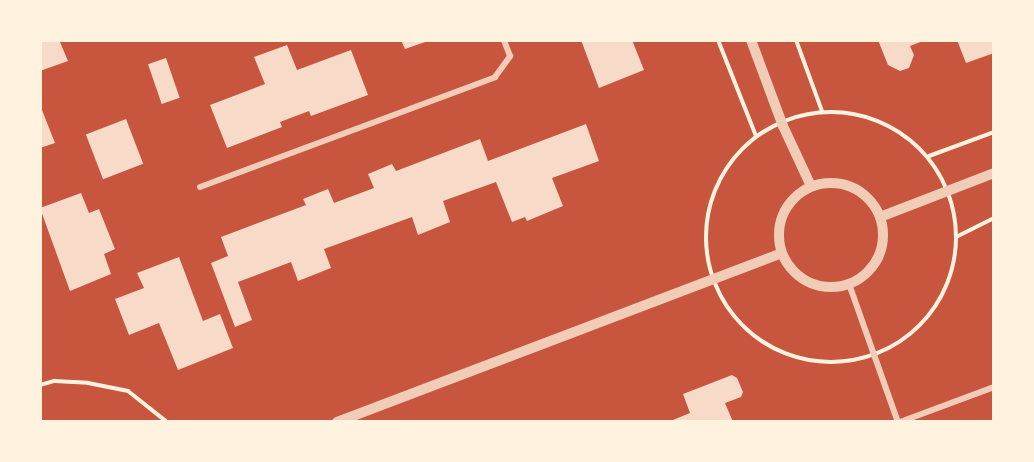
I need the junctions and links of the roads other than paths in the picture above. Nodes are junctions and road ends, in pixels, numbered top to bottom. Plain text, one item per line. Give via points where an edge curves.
1 (504, 40) edge
2 (751, 40) edge
3 (993, 173) edge
4 (811, 186) junction
5 (200, 188) dead end
6 (880, 217) junction
7 (781, 253) junction
8 (849, 284) junction
9 (993, 387) edge
10 (337, 422) edge
11 (899, 422) edge

1 - 5 street via 510,56 495,77
2 - 4 street via 783,126
3 - 6 street
4 - 6 street via 827,183 859,191
4 - 7 street via 797,195 780,222
6 - 8 street via 883,233 875,264
7 - 8 street via 801,279 817,286
7 - 10 street
8 - 11 street
9 - 11 street

